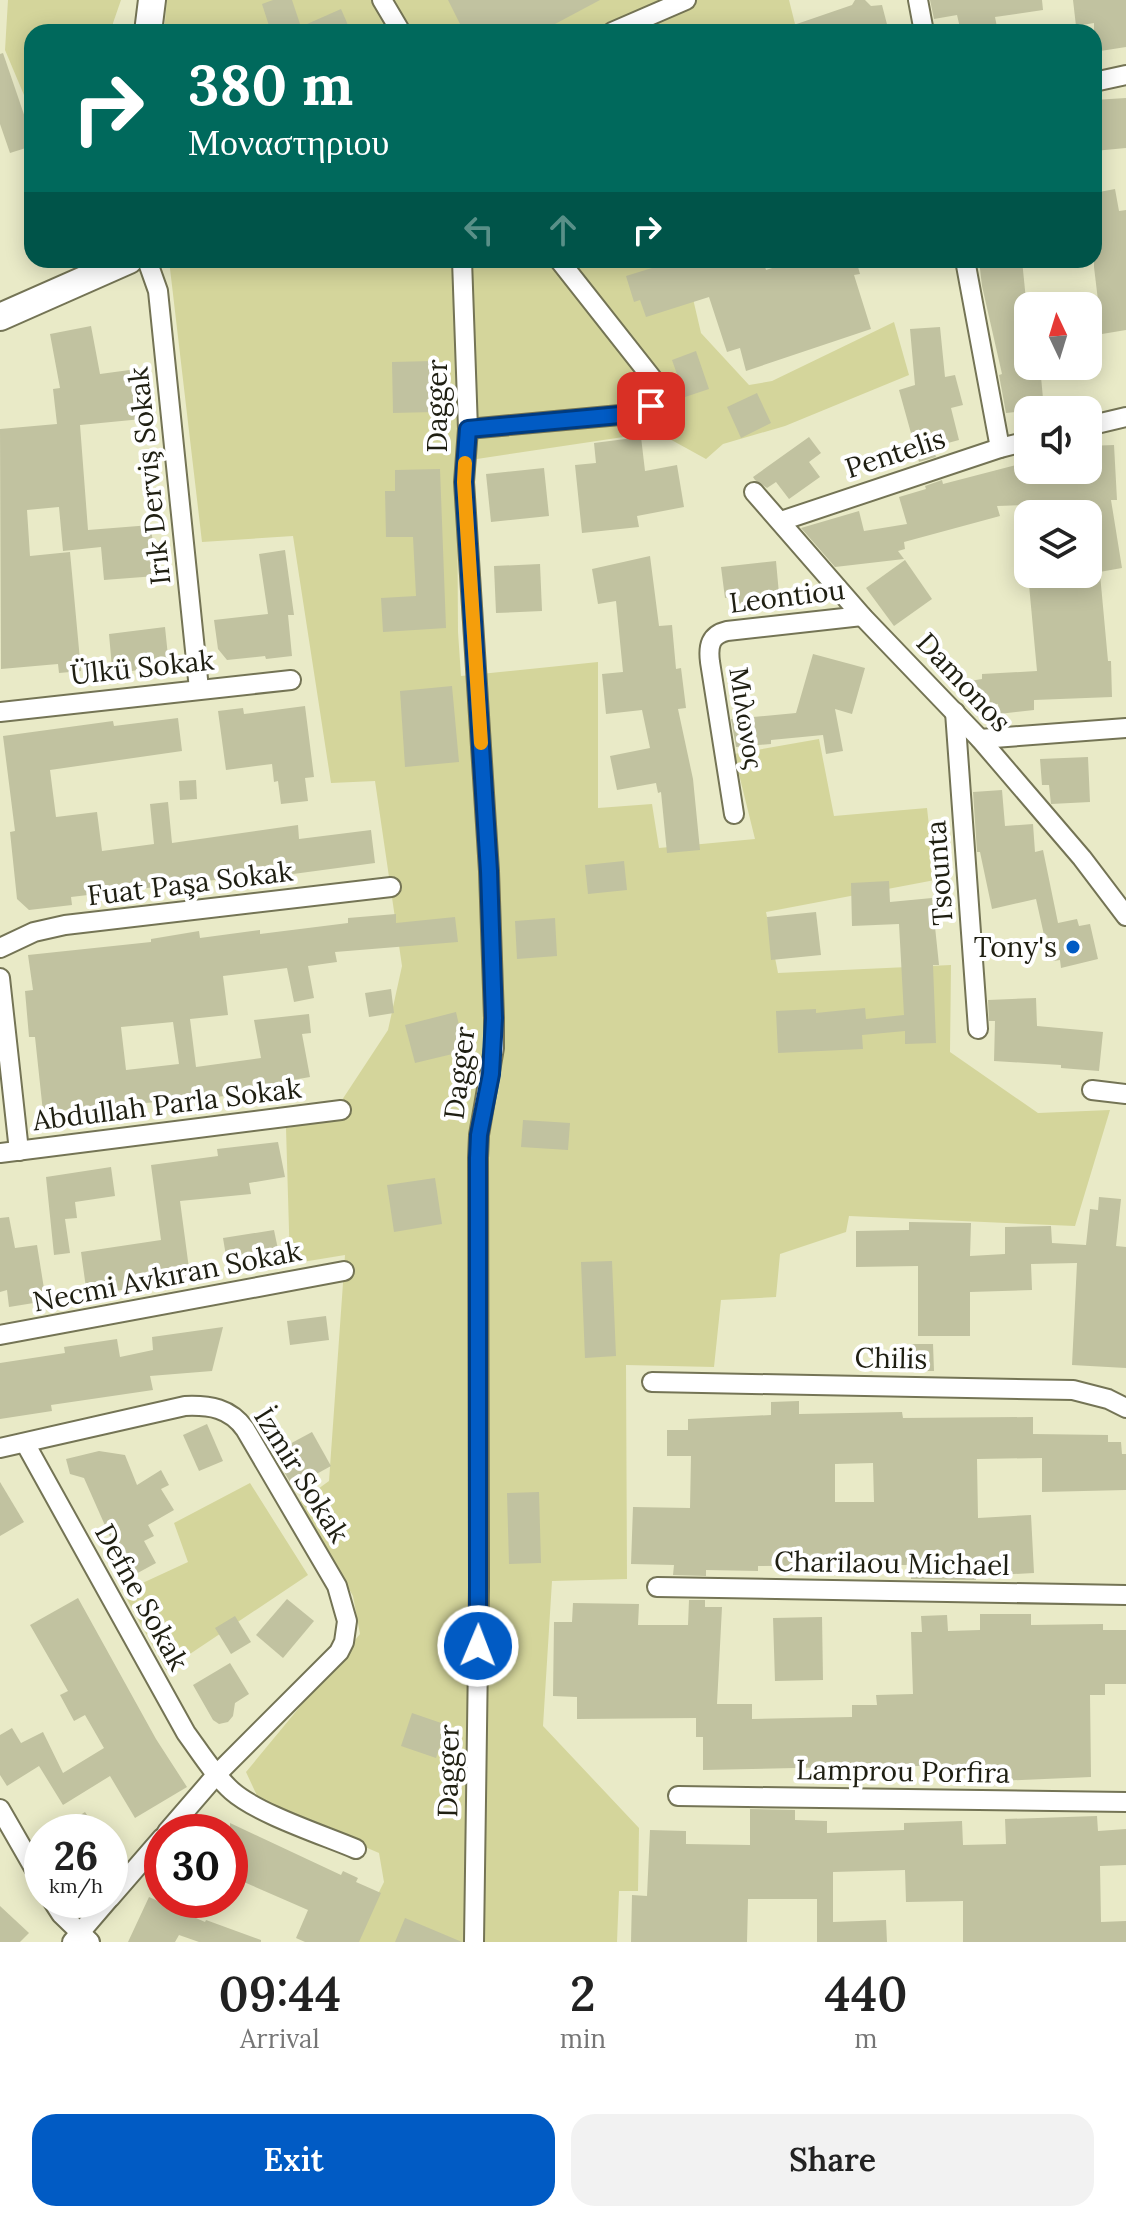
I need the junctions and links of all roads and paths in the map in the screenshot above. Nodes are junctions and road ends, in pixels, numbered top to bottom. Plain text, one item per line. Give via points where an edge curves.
1 (152, 0) edge
2 (382, 0) edge
3 (686, 0) edge
4 (918, 0) edge
5 (149, 24) edge
6 (396, 24) edge
7 (630, 24) edge
8 (922, 24) edge
9 (1126, 75) edge
10 (1102, 80) edge
11 (111, 268) edge
12 (150, 268) edge
13 (462, 268) edge
14 (565, 268) edge
15 (966, 268) edge
16 (0, 317) edge
17 (1126, 417) edge
18 (1102, 423) edge
19 (468, 429) junction
20 (1014, 444) edge
21 (1000, 448) junction
22 (754, 492) dead end
23 (781, 521) junction
24 (862, 616) junction
25 (719, 633) joint
26 (291, 680) dead end
27 (199, 689) junction
28 (0, 712) edge
29 (955, 712) junction
30 (1126, 728) edge
31 (980, 739) junction
32 (734, 814) dead end
33 (391, 887) dead end
34 (1126, 916) edge
35 (0, 948) edge
36 (0, 978) edge
37 (978, 1029) dead end
38 (1092, 1090) dead end
39 (1126, 1094) edge
40 (341, 1110) dead end
41 (9, 1152) edge
42 (344, 1271) dead end
43 (0, 1335) edge
44 (652, 1382) dead end
45 (1126, 1408) edge
46 (25, 1443) junction
47 (0, 1448) edge
48 (657, 1587) dead end
49 (1126, 1595) edge
50 (217, 1774) junction
51 (678, 1796) dead end
52 (1126, 1802) edge
53 (0, 1809) edge
54 (183, 1814) edge
55 (356, 1849) dead end
56 (24, 1851) edge
57 (144, 1859) edge
58 (128, 1877) edge
59 (64, 1918) edge
60 (95, 1918) edge
61 (80, 1939) edge
62 (474, 1942) edge

1 - 5 street
2 - 6 street
3 - 7 street
4 - 8 street
9 - 10 street
11 - 16 street
12 - 27 street, Irık Derviş Sokak via 158,291
13 - 19 street, Dagger
14 - 19 street via 667,397 620,415
15 - 21 street
17 - 18 street
19 - 62 street, Dagger via 464,482 494,1018 478,1158
20 - 21 street, Pentelis
21 - 23 street, Pentelis
22 - 23 street, Damonos
23 - 24 street, Damonos
24 - 25 street, Leontiou
24 - 29 street, Damonos
25 - 32 street, Μιλωνος via 712,638 709,653
26 - 27 street, Ülkü Sokak
27 - 28 street, Ülkü Sokak
29 - 31 street, Damonos
29 - 37 street, Tsounta
30 - 31 street
31 - 34 street, Damonos
33 - 35 street, Fuat Paşa Sokak via 65,925
36 - 41 street
38 - 39 street
40 - 41 street, Abdullah Parla Sokak
42 - 43 street, Necmi Avkıran Sokak
44 - 45 street, Chilis via 1063,1389
46 - 47 street, İzmir Sokak
46 - 50 street, Defne Sokak via 186,1733
46 - 50 street, İzmir Sokak via 185,1406 212,1407 237,1417 337,1586 347,1621 339,1652
48 - 49 street, Charilaou Michael
50 - 54 street
50 - 55 street, Defne Sokak via 253,1805
51 - 52 street, Lamprou Porfira
53 - 56 street
57 - 58 street
59 - 61 street
60 - 61 street

